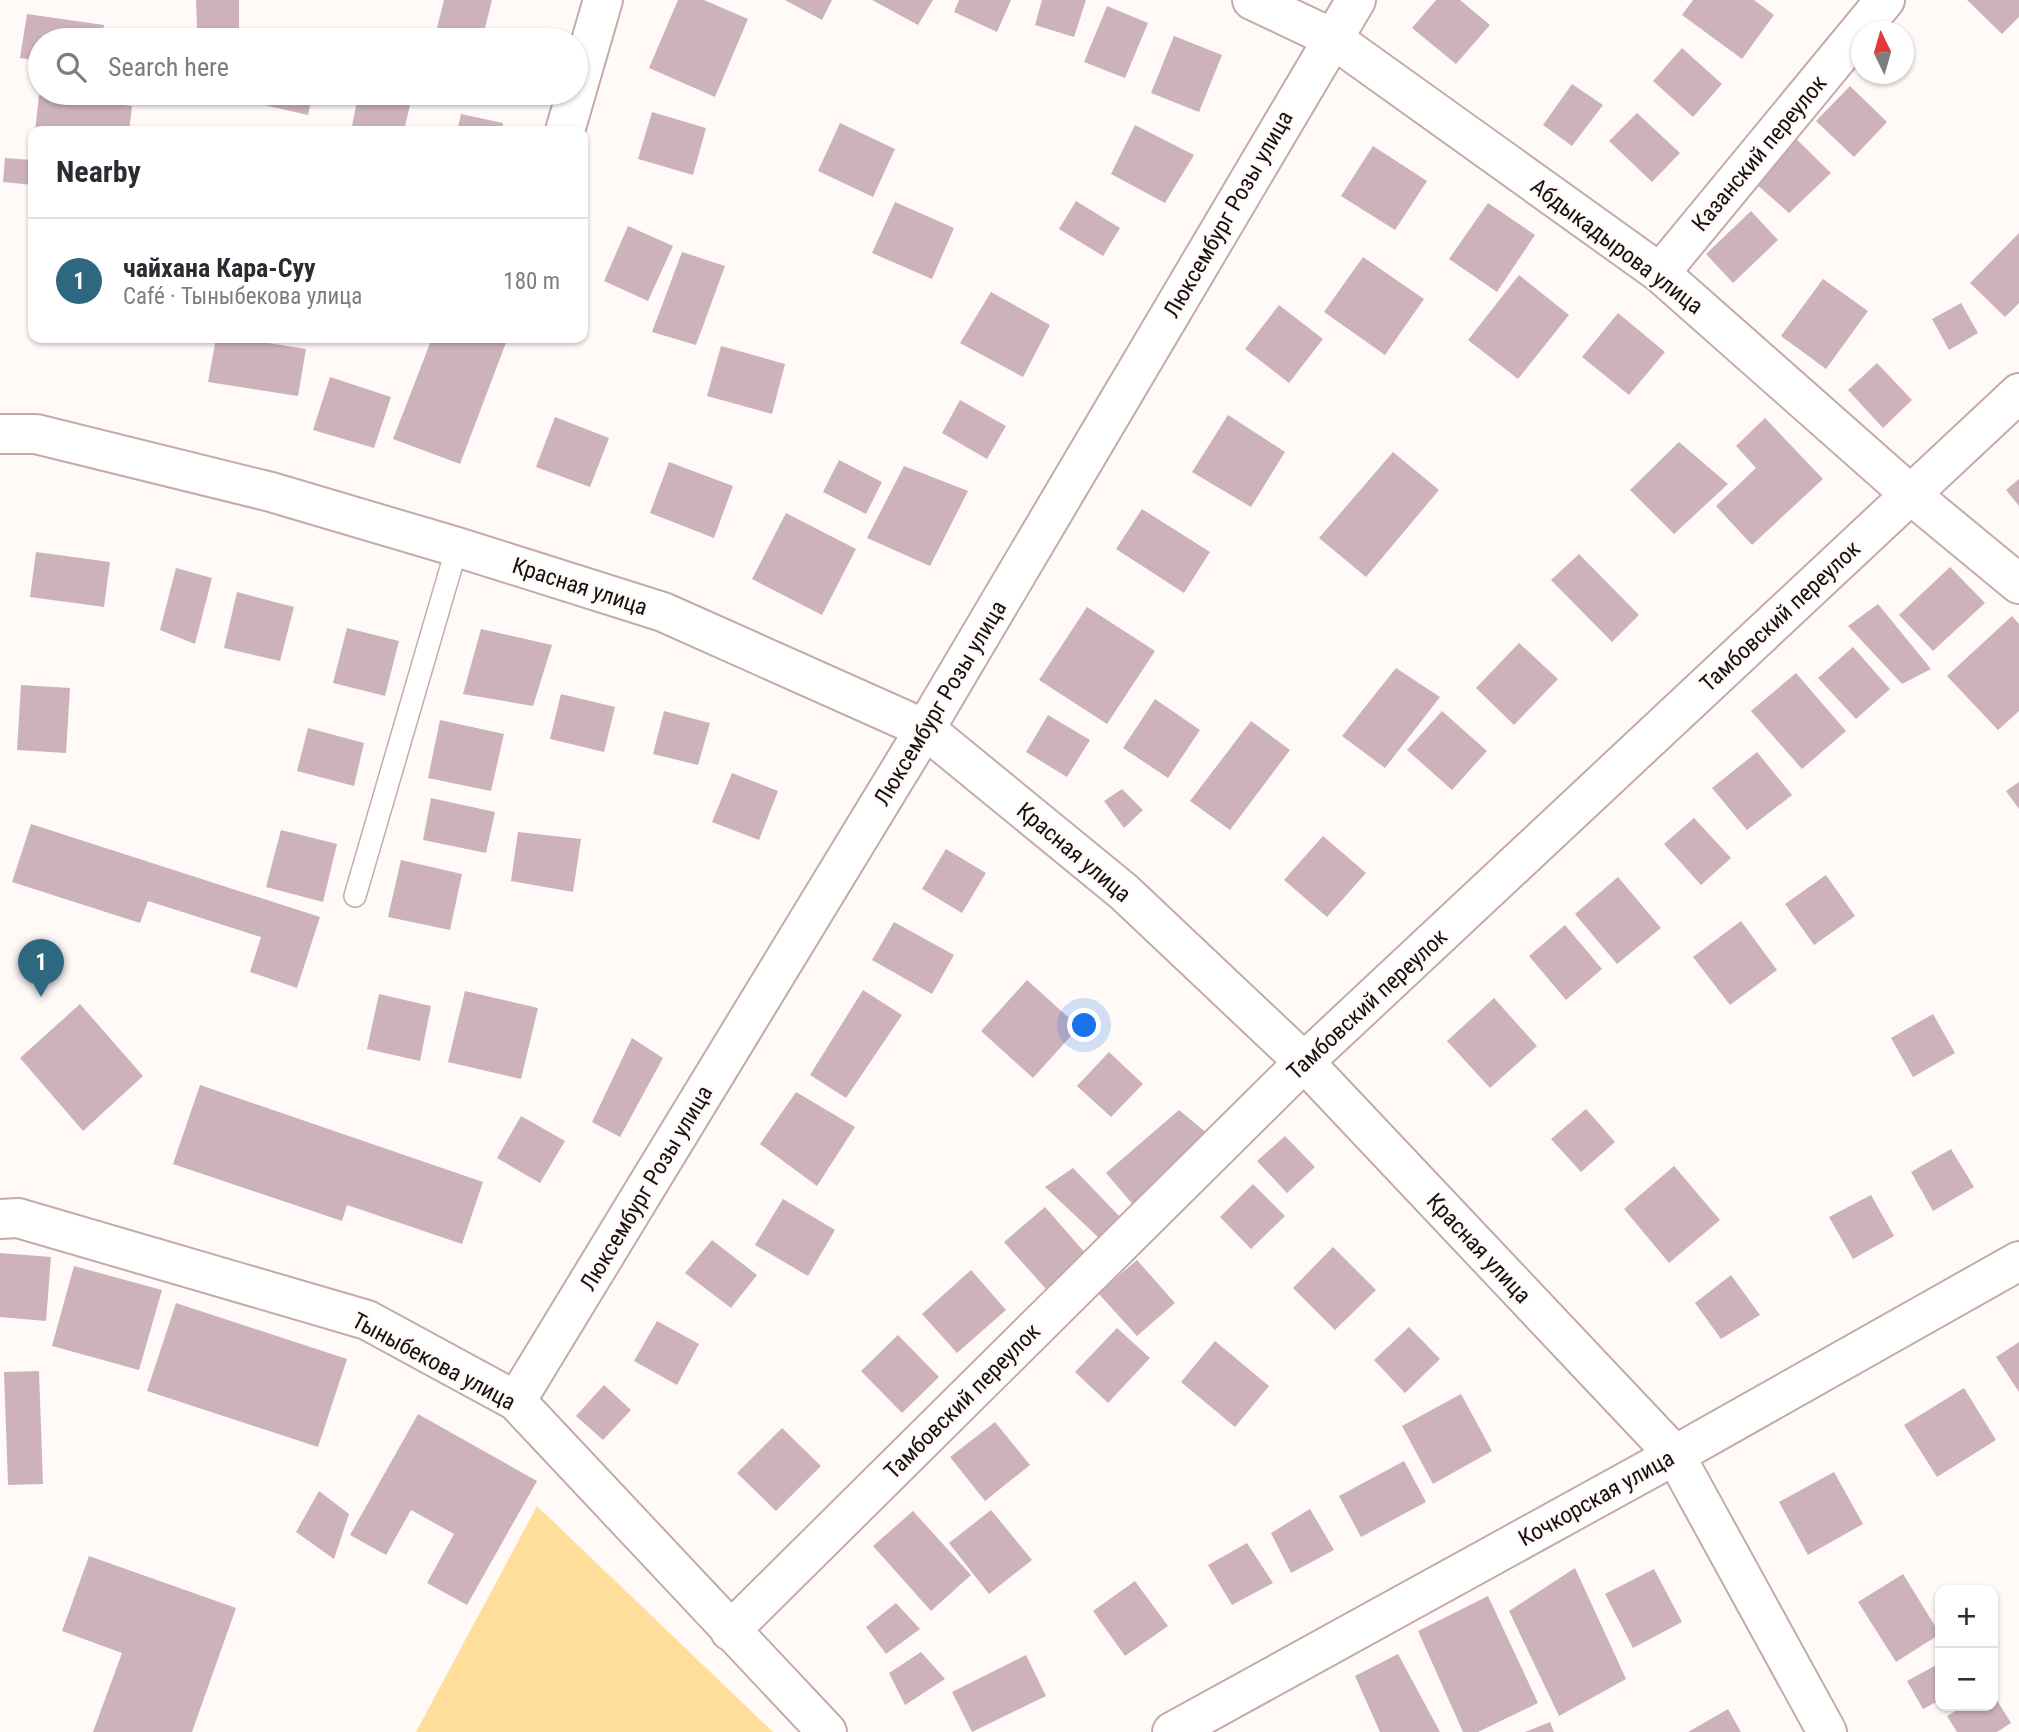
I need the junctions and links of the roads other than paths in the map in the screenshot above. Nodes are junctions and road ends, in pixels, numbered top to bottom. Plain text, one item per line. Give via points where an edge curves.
1 (603, 0) edge
2 (1252, 0) edge
3 (1356, 0) edge
4 (1885, 0) edge
5 (1332, 38) junction
6 (588, 52) edge
7 (573, 105) edge
8 (566, 126) edge
9 (1660, 273) junction
10 (2019, 393) edge
11 (0, 434) edge
12 (1910, 494) junction
13 (457, 547) junction
14 (2019, 584) edge
15 (925, 729) junction
16 (355, 895) dead end
17 (1304, 1062) junction
18 (0, 1219) edge
19 (2019, 1261) edge
20 (516, 1401) junction
21 (1675, 1455) junction
22 (730, 1631) junction
23 (827, 1732) edge
24 (1172, 1732) edge
25 (1827, 1732) edge

1 - 6 street
2 - 5 street, Абдыкадырова улица
3 - 5 street, Люксембург Розы улица
4 - 9 street, Казанский переулок
5 - 9 street, Абдыкадырова улица
5 - 15 street, Люксембург Розы улица
7 - 8 street
9 - 12 street, Абдыкадырова улица
10 - 12 street, Тамбовский переулок
11 - 13 street, Красная улица via 36,434 258,489
12 - 14 street, Абдыкадырова улица
12 - 17 street, Тамбовский переулок
13 - 15 street, Красная улица via 663,612
13 - 16 lane
15 - 17 street, Красная улица via 1124,892
15 - 20 street, Люксембург Розы улица
17 - 21 street, Красная улица
17 - 22 street, Тамбовский переулок
18 - 20 street, Тыныбекова улица via 18,1218 367,1320
19 - 21 street, Кочкорская улица
20 - 22 street, Тыныбекова улица
21 - 24 street, Кочкорская улица
21 - 25 street, Красная улица
22 - 23 street, Тыныбекова улица

